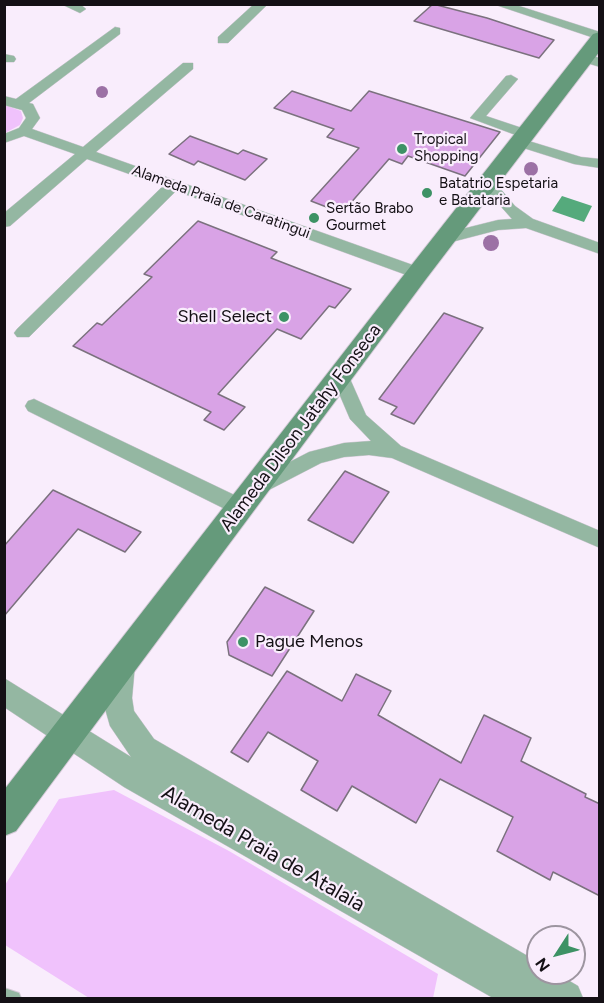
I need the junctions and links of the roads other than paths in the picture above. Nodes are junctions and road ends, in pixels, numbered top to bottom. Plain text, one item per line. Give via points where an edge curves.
1 (262, 4) edge
2 (499, 4) edge
3 (115, 31) dead end
4 (223, 40) dead end
5 (596, 49) edge
6 (188, 66) dead end
7 (511, 79) dead end
8 (4, 100) edge
9 (21, 102) junction
10 (24, 131) junction
11 (523, 138) junction
12 (4, 139) edge
13 (86, 153) junction
14 (600, 164) edge
15 (488, 183) junction
16 (174, 185) junction
17 (4, 222) edge
18 (527, 223) junction
19 (444, 239) junction
20 (600, 249) edge
21 (418, 273) junction
22 (23, 333) dead end
23 (341, 377) junction
24 (34, 406) dead end
25 (394, 452) junction
26 (250, 497) junction
27 (600, 540) edge
28 (122, 665) junction
29 (4, 691) edge
30 (69, 734) junction
31 (4, 819) edge
32 (4, 995) edge
33 (14, 999) edge
34 (526, 999) edge
35 (566, 999) edge

1 - 4 street
2 - 5 street
3 - 9 street
5 - 11 main road, Alameda Dilson Jatahy Fonseca
6 - 13 street
7 - 11 street via 477,118
8 - 9 street
9 - 10 street via 33,118
10 - 12 street
10 - 13 street, Alameda Praia de Caratingui
11 - 14 street via 579,161
11 - 15 main road, Alameda Dilson Jatahy Fonseca
13 - 16 street, Alameda Praia de Caratingui
13 - 17 street
15 - 18 street
15 - 19 main road, Alameda Dilson Jatahy Fonseca
16 - 21 street, Alameda Praia de Caratingui
16 - 22 street
18 - 19 street via 488,226
18 - 20 street
19 - 21 main road, Alameda Dilson Jatahy Fonseca
21 - 23 main road, Alameda Dilson Jatahy Fonseca
23 - 25 street via 358,419
23 - 26 main road, Alameda Dilson Jatahy Fonseca
24 - 26 street
25 - 26 street via 369,448 316,457
25 - 27 street
26 - 28 main road, Alameda Dilson Jatahy Fonseca
28 - 30 main road, Alameda Dilson Jatahy Fonseca
28 - 35 street, Alameda Praia de Atalaia via 117,698 120,716 143,749
29 - 30 street, Alameda Praia de Atalaia
30 - 31 main road, Alameda Dilson Jatahy Fonseca
30 - 34 street, Alameda Praia de Atalaia via 135,777
32 - 33 lane

